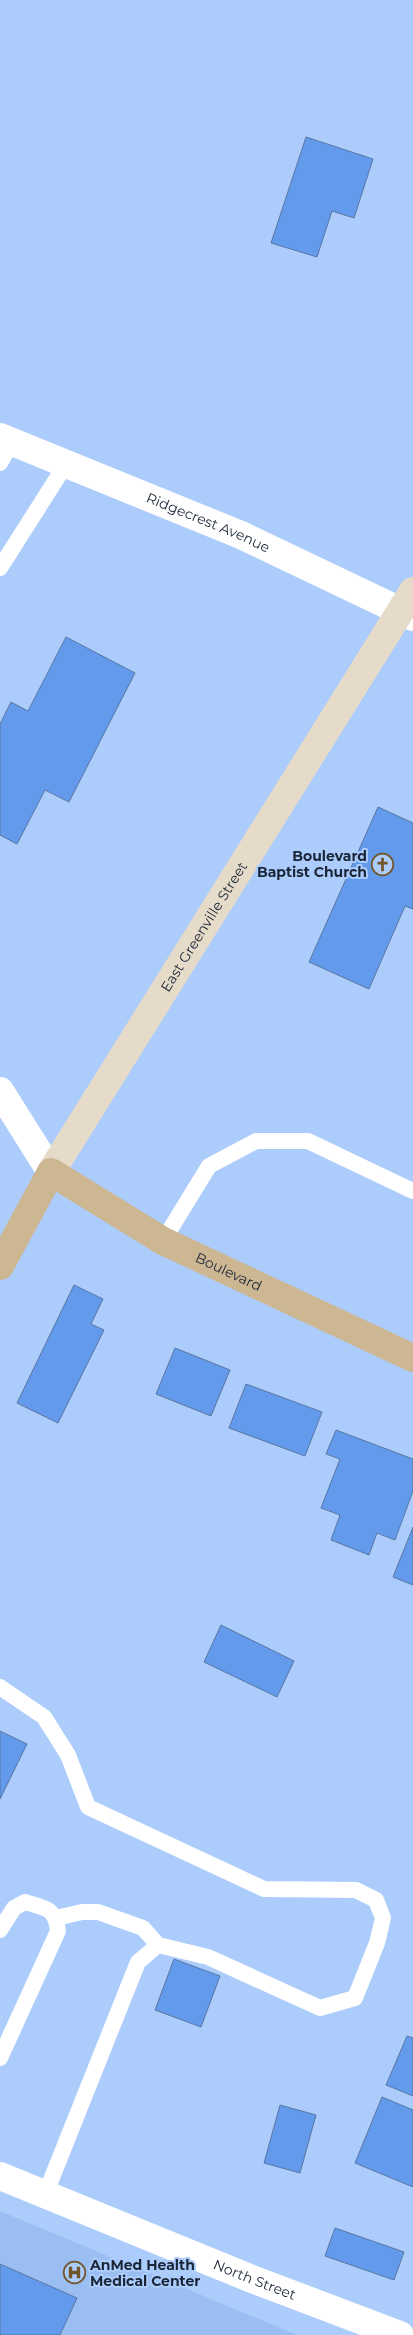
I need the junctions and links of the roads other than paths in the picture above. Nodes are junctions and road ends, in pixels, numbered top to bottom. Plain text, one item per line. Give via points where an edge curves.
1 (4, 447) edge
2 (66, 464) junction
3 (0, 568) edge
4 (409, 607) edge
5 (0, 1091) edge
6 (51, 1172) junction
7 (413, 1191) edge
8 (8, 1234) edge
9 (163, 1241) junction
10 (0, 1266) edge
11 (413, 1358) edge
12 (0, 1687) edge
13 (56, 1918) junction
14 (0, 1930) edge
15 (158, 1945) junction
16 (0, 2058) edge
17 (0, 2176) edge
18 (45, 2194) junction
19 (400, 2335) edge

1 - 2 street, Ridgecrest Avenue
2 - 3 lane
2 - 4 street, Ridgecrest Avenue
4 - 6 main road, East Greenville Street
5 - 6 street
6 - 8 main road, East Greenville Street
6 - 9 main road, Boulevard
7 - 9 lane via 308,1141 256,1141 209,1166
8 - 10 main road, East Greenville Street
9 - 11 main road, Boulevard
12 - 15 lane via 44,1717 68,1755 88,1807 264,1888 356,1890 376,1900 383,1918 378,1943 355,1998 320,2008 208,1957
13 - 14 lane via 50,1910 25,1902 14,1908
13 - 15 lane via 98,1912 143,1928
13 - 16 lane via 58,1932
15 - 18 lane via 138,1962
17 - 18 street, North Street
18 - 19 street, North Street via 252,2279

